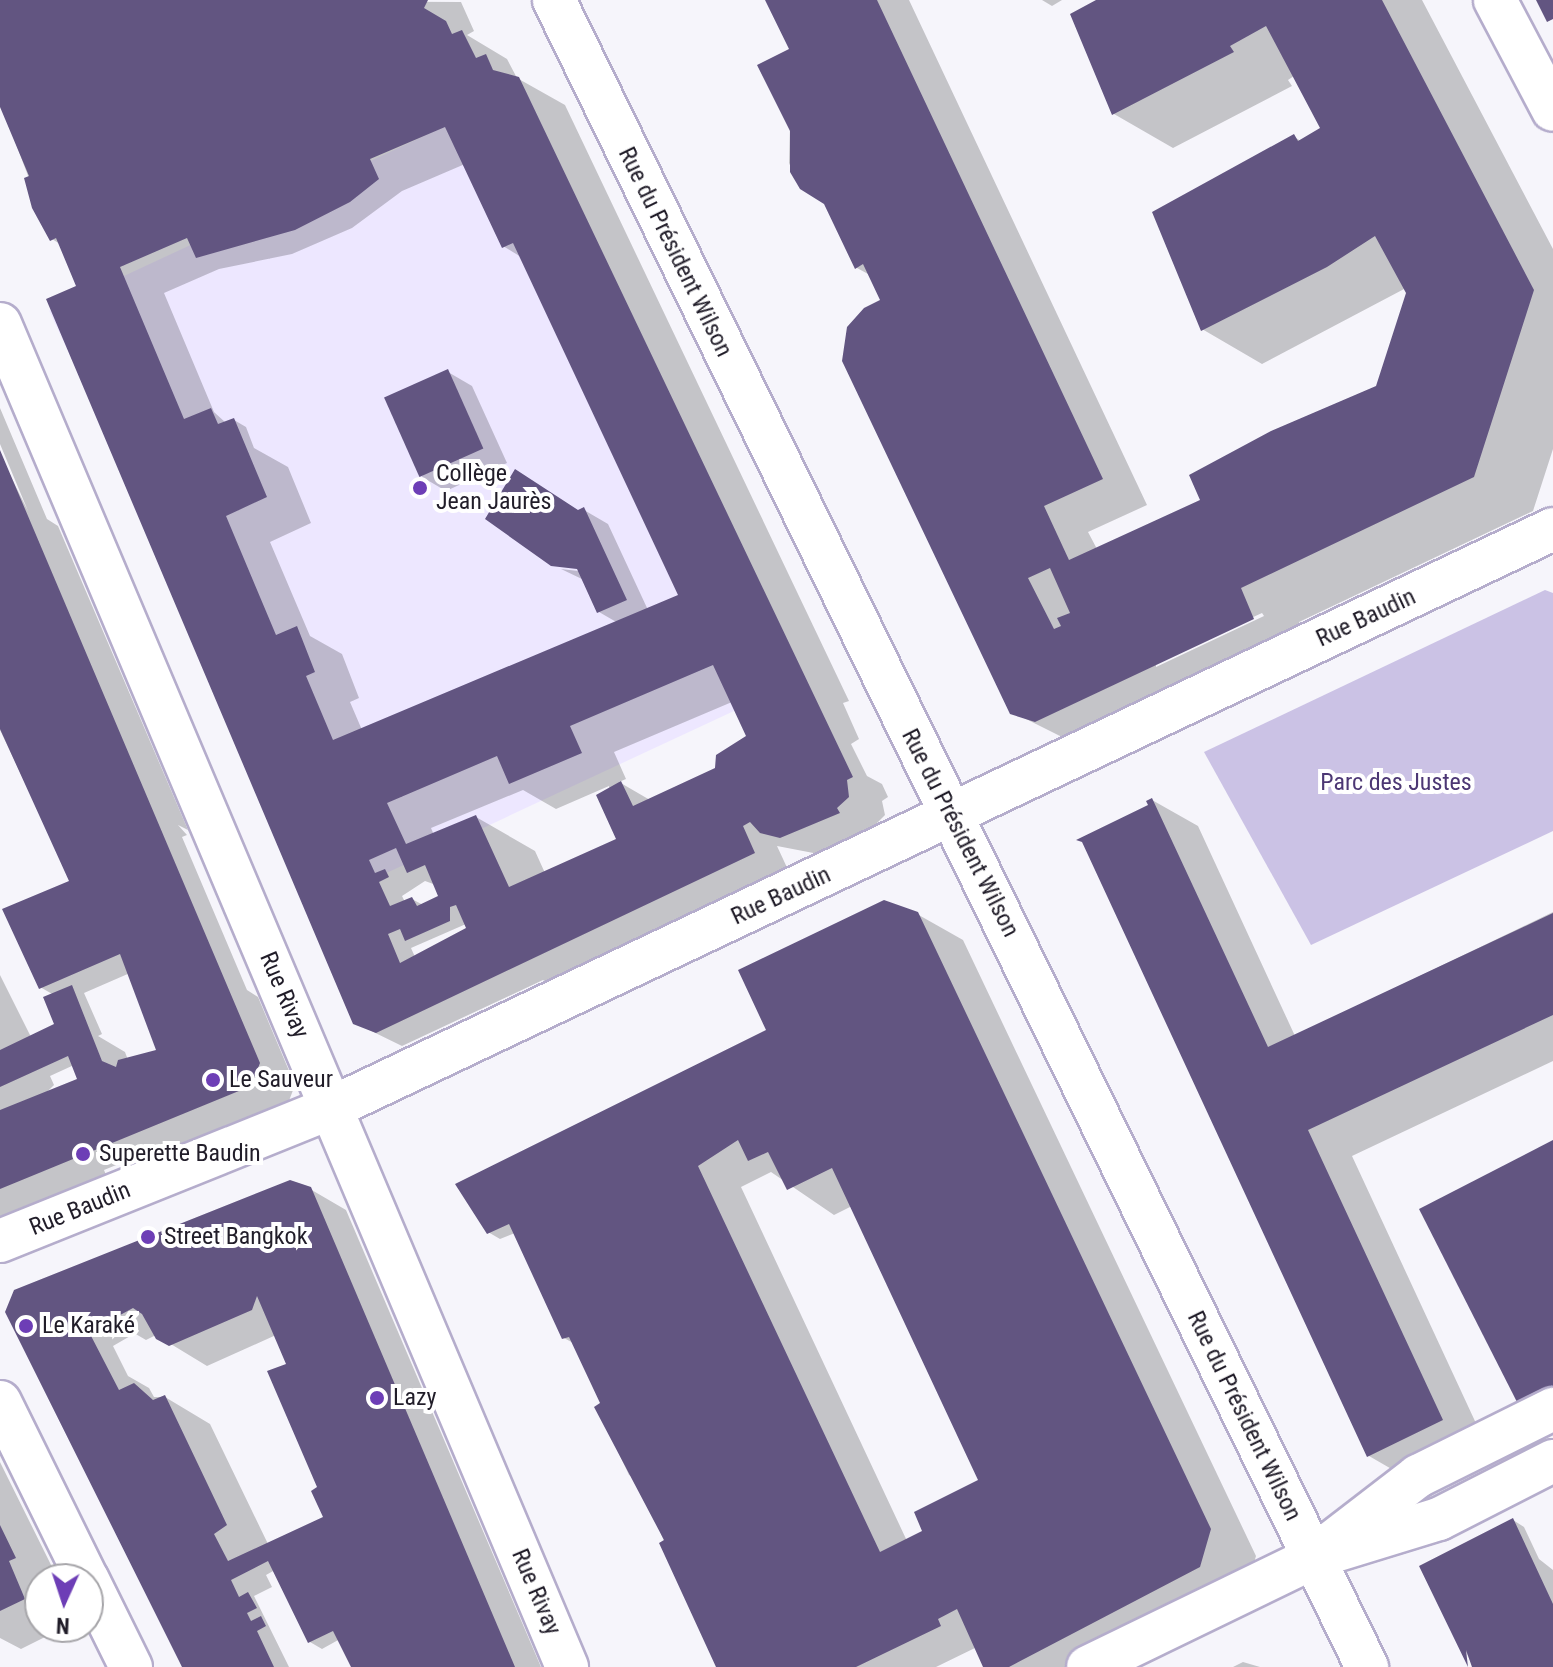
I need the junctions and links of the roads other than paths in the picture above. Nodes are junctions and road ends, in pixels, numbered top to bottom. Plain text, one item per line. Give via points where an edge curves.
1 (554, 0) edge
2 (1495, 0) edge
3 (1553, 110) edge
4 (0, 324) edge
5 (1553, 529) edge
6 (953, 816) junction
7 (331, 1108) junction
8 (0, 1241) edge
9 (0, 1402) edge
10 (1553, 1409) edge
11 (1553, 1461) edge
12 (1312, 1558) junction
13 (80, 1563) edge
14 (104, 1612) edge
15 (131, 1667) edge
16 (567, 1667) edge
17 (1088, 1667) edge
18 (1367, 1667) edge

1 - 6 street, Rue du Président Wilson
2 - 3 street
4 - 7 street, Rue Rivay
5 - 6 street, Rue Baudin
6 - 7 street, Rue Baudin
6 - 12 street, Rue du Président Wilson
7 - 8 street, Rue Baudin
7 - 16 street, Rue Rivay
9 - 13 street
10 - 12 street via 1418,1476
11 - 12 street via 1439,1519
12 - 17 street
12 - 18 street, Rue du Président Wilson
14 - 15 street

